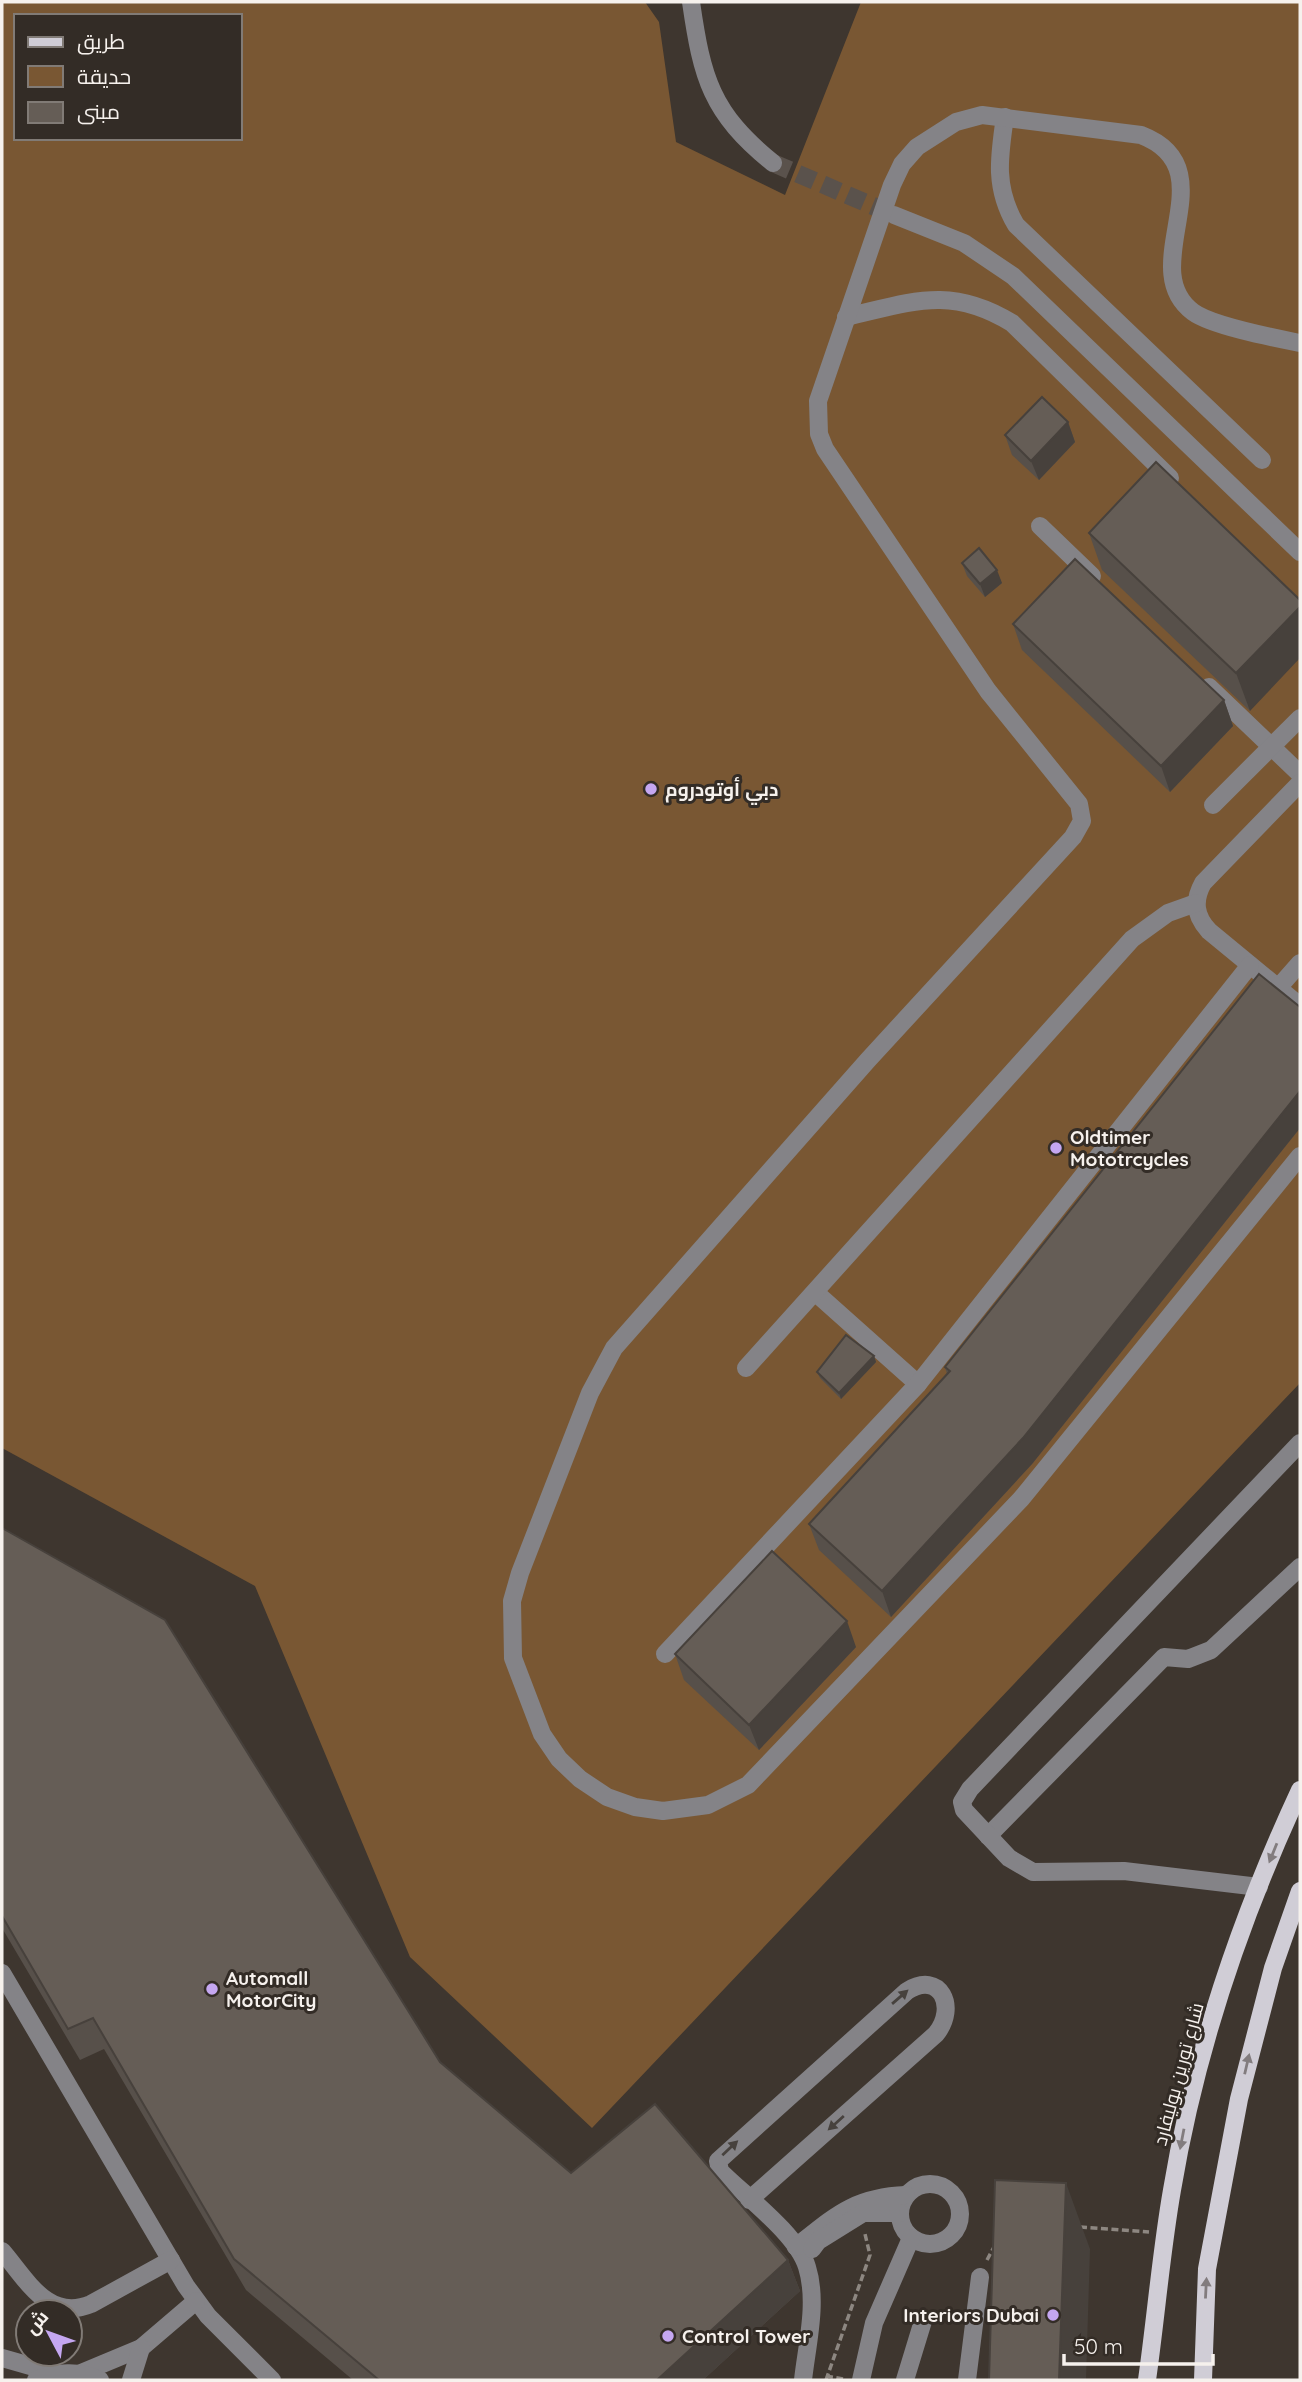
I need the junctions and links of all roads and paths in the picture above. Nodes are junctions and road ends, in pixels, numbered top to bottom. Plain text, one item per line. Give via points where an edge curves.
1 (691, 2) edge
2 (1004, 117) junction
3 (773, 163) tunnel mouth
4 (894, 215) tunnel mouth
5 (846, 317) junction
6 (1300, 343) edge
7 (1262, 460) dead end
8 (1181, 489) edge
9 (1040, 526) dead end
10 (1300, 552) edge
11 (1110, 593) edge
12 (1191, 670) edge
13 (1300, 718) edge
14 (1272, 747) junction
15 (1300, 774) edge
16 (1300, 783) edge
17 (1213, 805) dead end
18 (1196, 903) junction
19 (1300, 962) edge
20 (1250, 965) junction
21 (1278, 988) junction
22 (1300, 1006) edge
23 (1300, 1156) edge
24 (816, 1293) junction
25 (746, 1368) dead end
26 (918, 1384) junction
27 (1300, 1443) edge
28 (1300, 1567) edge
29 (665, 1654) dead end
30 (1300, 1790) edge
31 (988, 1836) junction
32 (1259, 1887) junction
33 (1300, 1891) edge
34 (3, 1977) edge
35 (906, 2195) junction
36 (749, 2200) junction
37 (900, 2213) junction
38 (855, 2217) junction
39 (1073, 2227) dead end
40 (1165, 2233) junction
41 (1000, 2235) edge
42 (911, 2238) junction
43 (796, 2247) junction
44 (2, 2251) edge
45 (171, 2260) junction
46 (807, 2266) junction
47 (980, 2277) joint
48 (196, 2301) junction
49 (923, 2321) dead end
50 (141, 2348) junction
51 (2, 2358) edge
52 (55, 2373) junction
53 (81, 2373) junction
54 (803, 2376) edge
55 (826, 2378) edge
56 (36, 2380) edge
57 (100, 2380) edge
58 (131, 2380) edge
59 (272, 2380) edge
60 (852, 2380) edge
61 (861, 2380) edge
62 (905, 2380) edge
63 (967, 2380) edge
64 (1147, 2380) edge
65 (1203, 2380) edge

1 - 3 street via 697,45 715,100 730,124
2 - 5 street via 982,115 956,122 917,147 902,164
2 - 6 street via 1157,141 1179,168 1172,270 1182,300 1208,319
2 - 7 street via 999,186 1016,225
4 - 10 street via 964,243 1013,276
5 - 8 street via 941,299 971,302 996,313 1013,323
5 - 23 street via 818,401 819,434 825,449 988,691 1079,804 1082,821 1073,837 859,1070 605,1361 528,1550 512,1601 513,1658 542,1734 559,1759 607,1797 663,1811 708,1805 748,1786 1021,1499
9 - 11 street
12 - 14 street
13 - 14 street
14 - 15 street
14 - 17 street
16 - 18 street via 1203,883
18 - 20 street via 1202,923
18 - 24 street via 1155,920 1132,939
19 - 21 street
20 - 21 street
20 - 26 street
21 - 22 street
24 - 25 street
24 - 26 street
26 - 29 street
27 - 31 street via 965,1795 964,1810
28 - 31 street via 1211,1650 1188,1660 1164,1657
30 -> 32 main road, شارع تورين بوليفارد
31 - 32 street via 1009,1858 1033,1872 1138,1872
32 -> 40 main road, شارع تورين بوليفارد via 1205,2044 1184,2125
65 -> 33 main road via 1207,2269 1239,2099 1273,1968
34 - 45 street
35 - 37 street
35 - 42 street via 916,2186 942,2185 953,2192 961,2216 957,2229 936,2244
35 - 43 street via 858,2202
36 -> 36 street via 720,2171 721,2157 906,1991 916,1985 939,1991 948,2012 936,2034
36 - 43 street
37 - 38 street via 872,2211
37 - 42 street
38 - 46 street via 818,2242
38 - 55 path via 868,2240 870,2255
39 - 40 path
40 - 64 main road, شارع تورين بوليفارد
41 - 47 path
42 - 61 street via 874,2323
43 - 46 street
44 - 45 street via 45,2300 63,2310 91,2304
45 - 48 street
46 - 54 street via 811,2303
47 - 63 street
48 - 50 street
48 - 59 street
49 - 62 street
50 - 53 street
50 - 58 street
51 - 52 street
52 - 53 street
52 - 56 street
53 - 57 street
54 - 55 path
55 - 60 path

